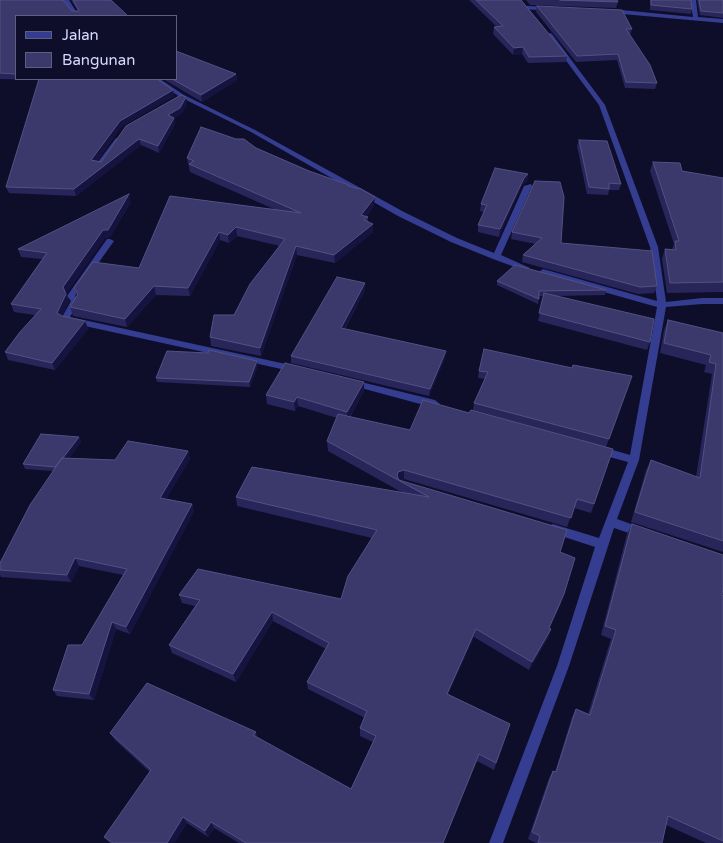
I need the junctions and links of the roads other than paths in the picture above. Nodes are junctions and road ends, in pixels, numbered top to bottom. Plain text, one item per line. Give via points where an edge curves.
1 (66, 0) edge
2 (693, 0) edge
3 (524, 4) edge
4 (556, 9) edge
5 (605, 11) edge
6 (76, 15) edge
7 (696, 20) junction
8 (723, 21) edge
9 (157, 80) edge
10 (124, 130) edge
11 (99, 166) edge
12 (528, 186) edge
13 (110, 241) edge
14 (496, 258) junction
15 (723, 301) edge
16 (662, 305) junction
17 (302, 370) edge
18 (346, 381) edge
19 (447, 408) edge
20 (587, 447) edge
21 (634, 460) junction
22 (611, 522) junction
23 (545, 527) edge
24 (648, 534) edge
25 (602, 544) junction
26 (496, 843) edge

1 - 6 street
2 - 7 street
3 - 4 street
3 - 16 street via 602,105 654,247
5 - 7 street
7 - 8 street
9 - 14 street via 179,98 254,131 401,214
10 - 11 street
12 - 14 street
13 - 17 street via 71,296 75,301 64,319
14 - 16 street
15 - 16 street
16 - 21 street
18 - 19 street
20 - 21 street
21 - 22 street
22 - 24 street
22 - 25 street
23 - 25 street
25 - 26 street via 563,666

